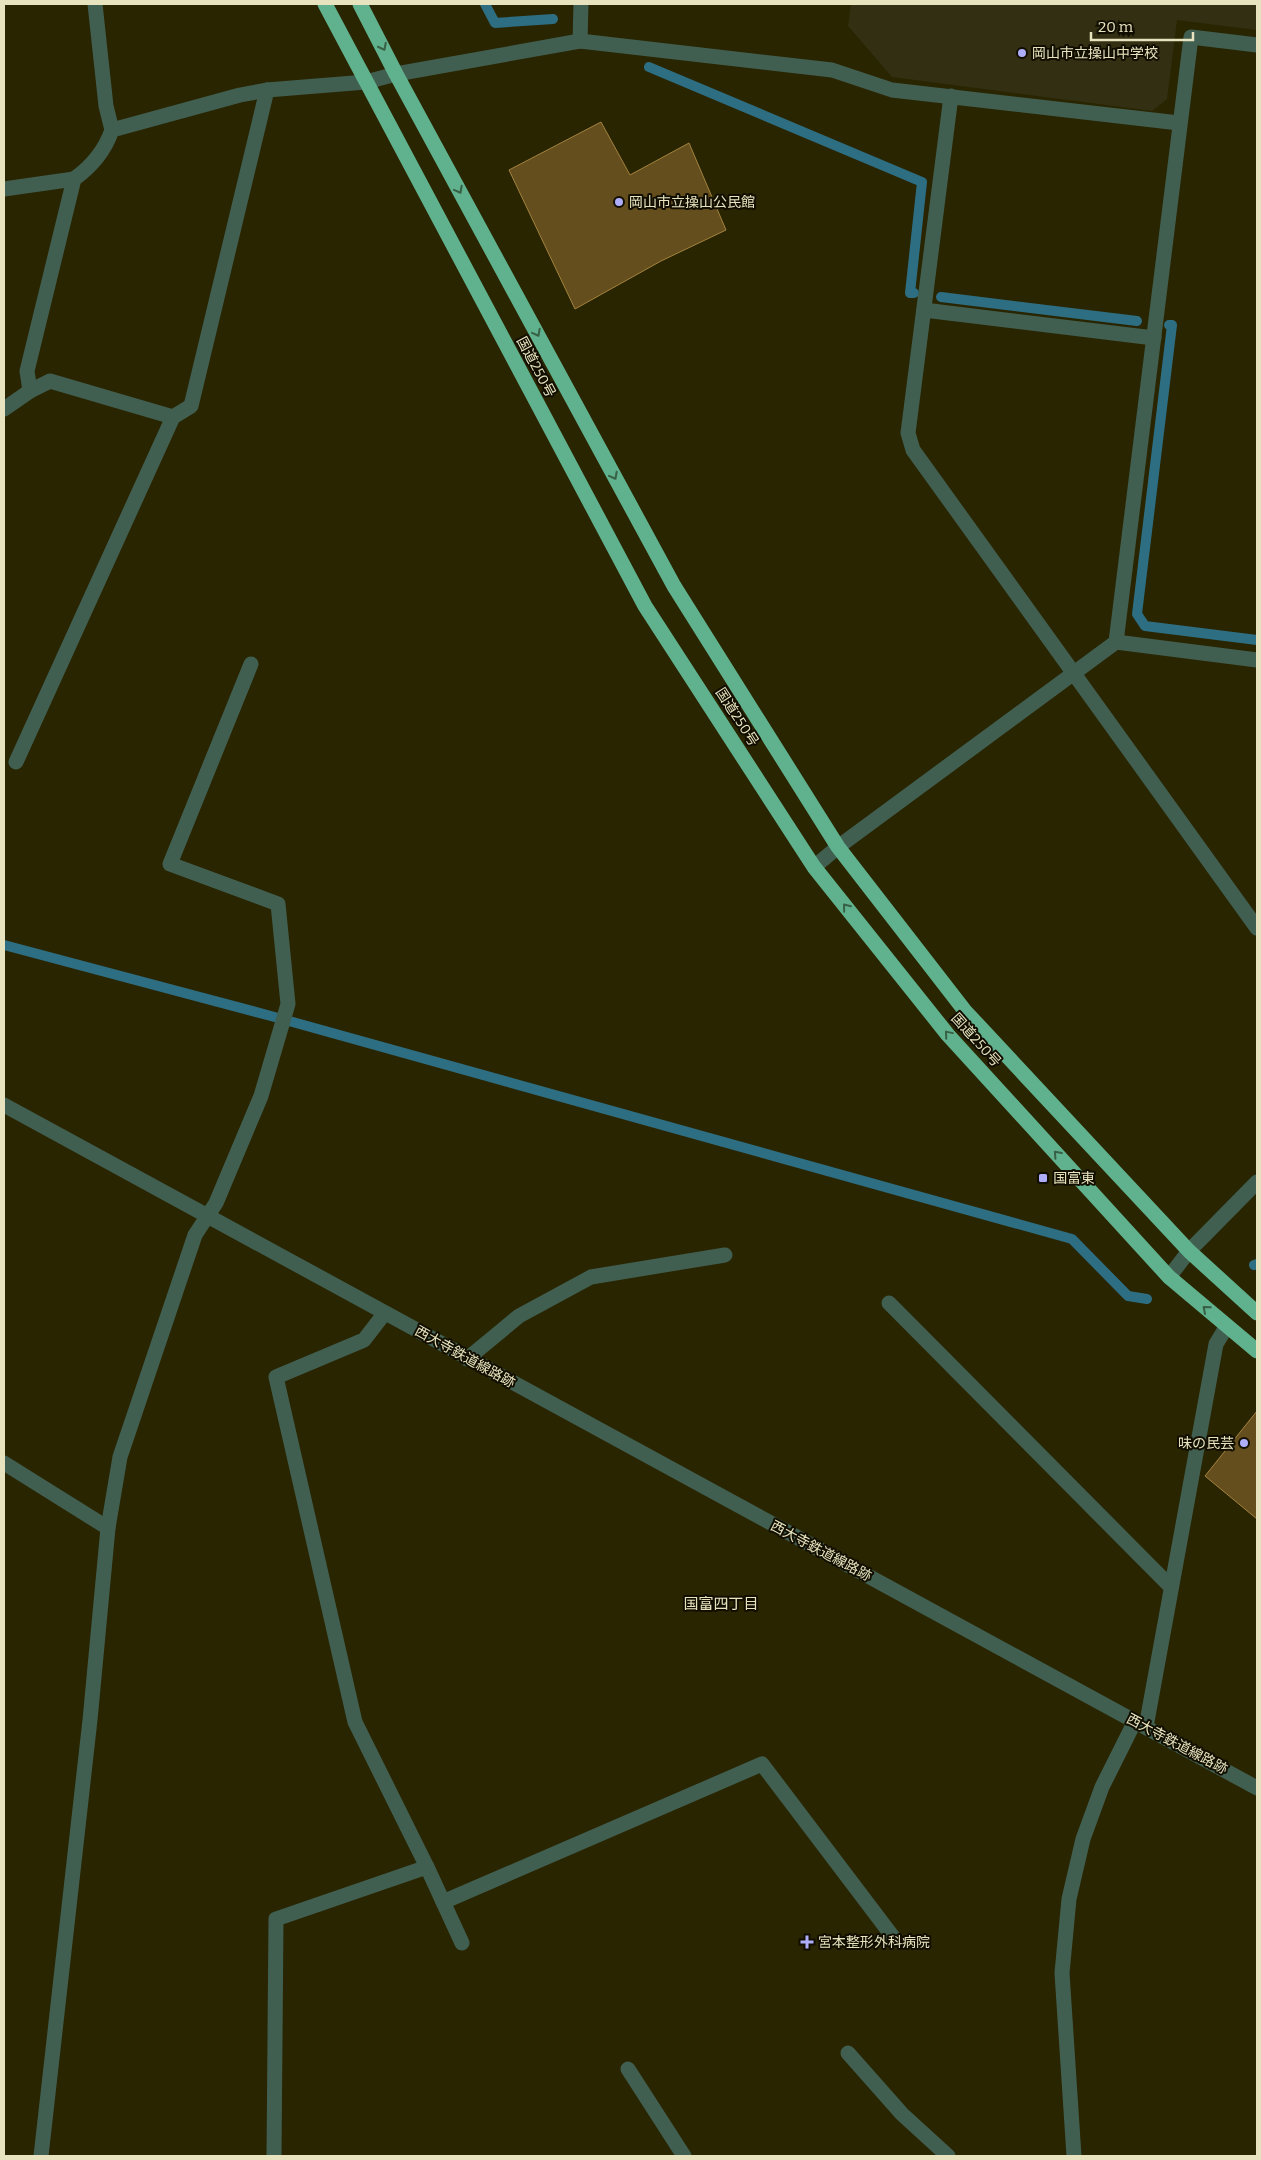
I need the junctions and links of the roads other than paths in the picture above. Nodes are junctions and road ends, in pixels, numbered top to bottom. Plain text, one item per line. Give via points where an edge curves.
1 (96, 4) edge
2 (325, 4) edge
3 (360, 4) edge
4 (581, 4) edge
5 (580, 41) junction
6 (1257, 45) edge
7 (396, 74) junction
8 (366, 82) junction
9 (267, 90) junction
10 (951, 96) junction
11 (1179, 123) junction
12 (112, 130) junction
13 (74, 179) junction
14 (4, 189) edge
15 (924, 310) junction
16 (1154, 338) junction
17 (30, 391) junction
18 (4, 409) edge
19 (173, 417) junction
20 (1116, 642) junction
21 (1257, 660) edge
22 (252, 664) dead end
23 (1075, 672) junction
24 (16, 762) dead end
25 (838, 847) junction
26 (814, 868) junction
27 (1257, 928) edge
28 (4, 1105) edge
29 (1257, 1182) edge
30 (208, 1215) junction
31 (1190, 1251) junction
32 (725, 1255) dead end
33 (1169, 1277) junction
34 (889, 1303) dead end
35 (1257, 1313) edge
36 (384, 1314) junction
37 (1227, 1326) junction
38 (1257, 1351) edge
39 (467, 1359) junction
40 (4, 1463) edge
41 (108, 1528) junction
42 (1171, 1587) junction
43 (1140, 1724) junction
44 (1257, 1788) edge
45 (427, 1867) junction
46 (443, 1902) junction
47 (893, 1937) dead end
48 (462, 1943) dead end
49 (848, 2053) dead end
50 (628, 2069) dead end
51 (40, 2156) edge
52 (274, 2156) edge
53 (684, 2156) edge
54 (948, 2156) edge
55 (1074, 2156) edge

1 - 12 street via 106,106
2 - 8 highway, 国道250号
3 -> 7 highway, 国道250号
4 - 5 street
5 - 7 street
5 - 10 street via 832,70 892,90
6 - 11 street via 1190,37
7 - 8 street
7 -> 25 highway, 国道250号 via 674,586
8 - 9 street
8 - 26 highway, 国道250号 via 645,606
9 - 12 street
9 - 19 street via 192,406
10 - 11 street
10 - 15 street
11 - 16 street
12 - 13 street via 106,146
13 - 14 street
13 - 17 street via 27,371
15 - 16 street
15 - 23 street via 908,433 913,450
16 - 20 street
17 - 18 street
17 - 19 street via 50,381
19 - 24 street
20 - 21 street
20 - 23 street
22 - 30 street via 170,864 278,904 288,1004 261,1096
23 - 25 street
23 - 27 street
25 - 26 street
25 - 31 highway, 国道250号 via 965,1011
33 -> 26 highway, 国道250号 via 948,1035
28 - 30 street, 西大寺鉄道線路跡
29 - 31 street
30 - 36 street, 西大寺鉄道線路跡
30 - 41 street via 195,1235 120,1457
31 - 33 street
31 - 35 highway, 国道250号
32 - 39 street via 591,1277 519,1316
37 -> 33 highway, 国道250号
34 - 42 street
36 - 39 street, 西大寺鉄道線路跡
36 - 45 street via 364,1340 276,1377 354,1722
37 - 38 highway, 国道250号
37 - 42 street via 1216,1344
39 - 43 street, 西大寺鉄道線路跡
40 - 41 street
41 - 51 street via 90,1720
42 - 43 street
43 - 44 street, 西大寺鉄道線路跡
43 - 55 street via 1102,1787 1086,1830 1069,1899 1062,1973
45 - 46 street
45 - 52 street via 276,1919
46 - 47 street via 762,1764
46 - 48 street
49 - 54 street via 902,2114
50 - 53 street

